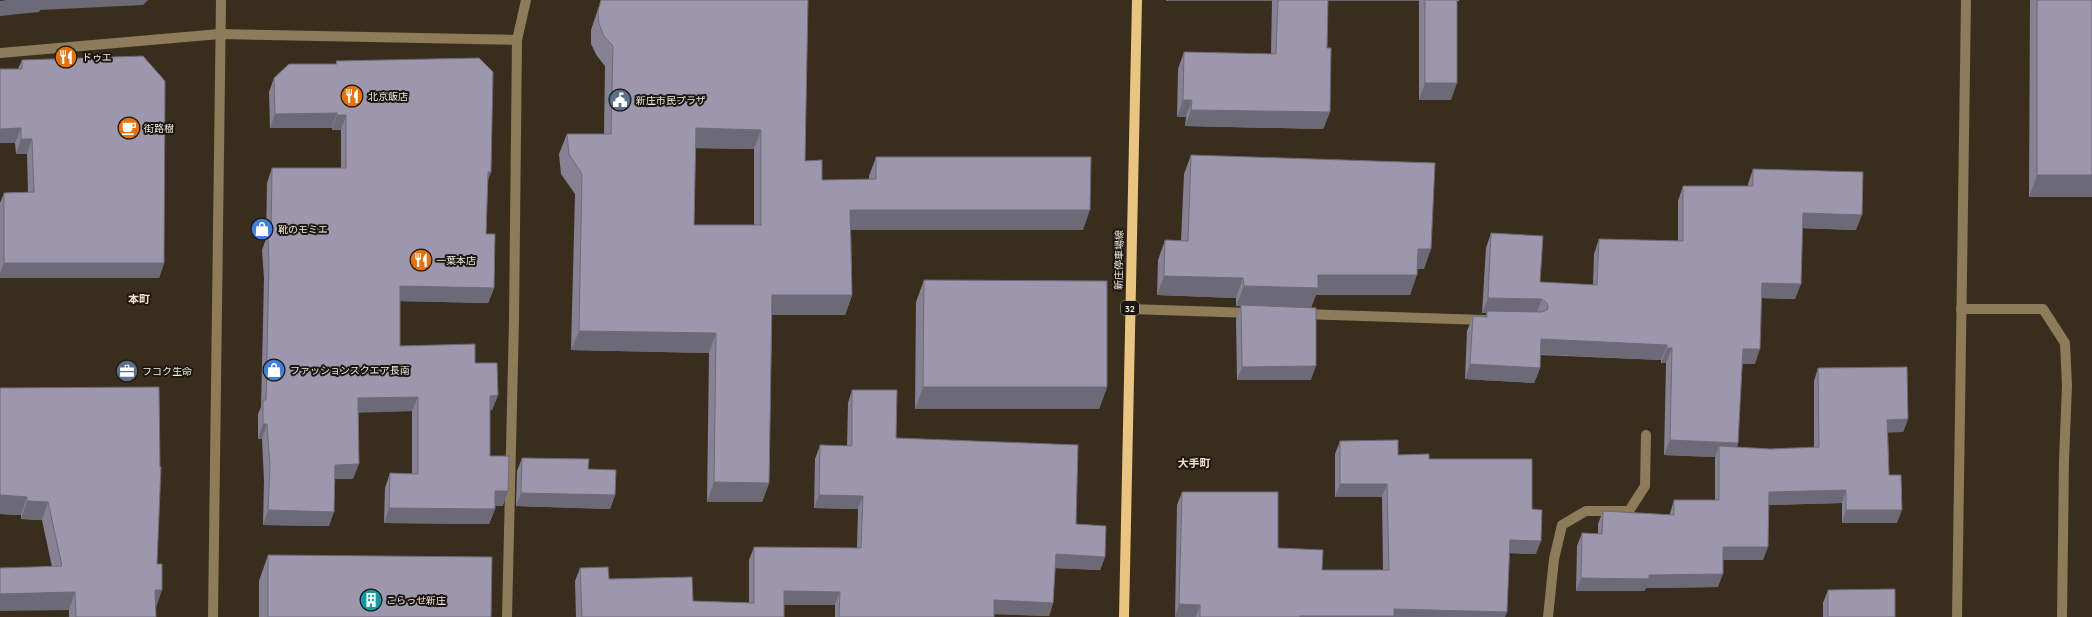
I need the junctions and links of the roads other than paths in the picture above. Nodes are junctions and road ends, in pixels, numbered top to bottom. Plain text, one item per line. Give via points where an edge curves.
1 (221, 0) edge
2 (526, 0) edge
3 (1136, 0) edge
4 (1966, 0) edge
5 (220, 34) junction
6 (517, 40) junction
7 (0, 53) edge
8 (1130, 309) junction
9 (1961, 309) junction
10 (1265, 313) edge
11 (1289, 314) edge
12 (1496, 320) edge
13 (1646, 435) dead end
14 (213, 617) edge
15 (507, 617) edge
16 (1124, 617) edge
17 (1548, 617) edge
18 (1957, 617) edge
19 (2062, 617) edge

1 - 5 street
2 - 6 street
3 - 8 main road, 新庄停車場線 / 32
4 - 9 street
5 - 6 street
5 - 7 street
5 - 14 street
6 - 15 street
8 - 10 street
8 - 16 main road, 新庄停車場線 / 32
9 - 18 street
9 - 19 street via 2043,309 2065,343 2067,386
11 - 12 street
13 - 17 street via 1645,486 1629,510 1586,511 1562,525 1554,559

